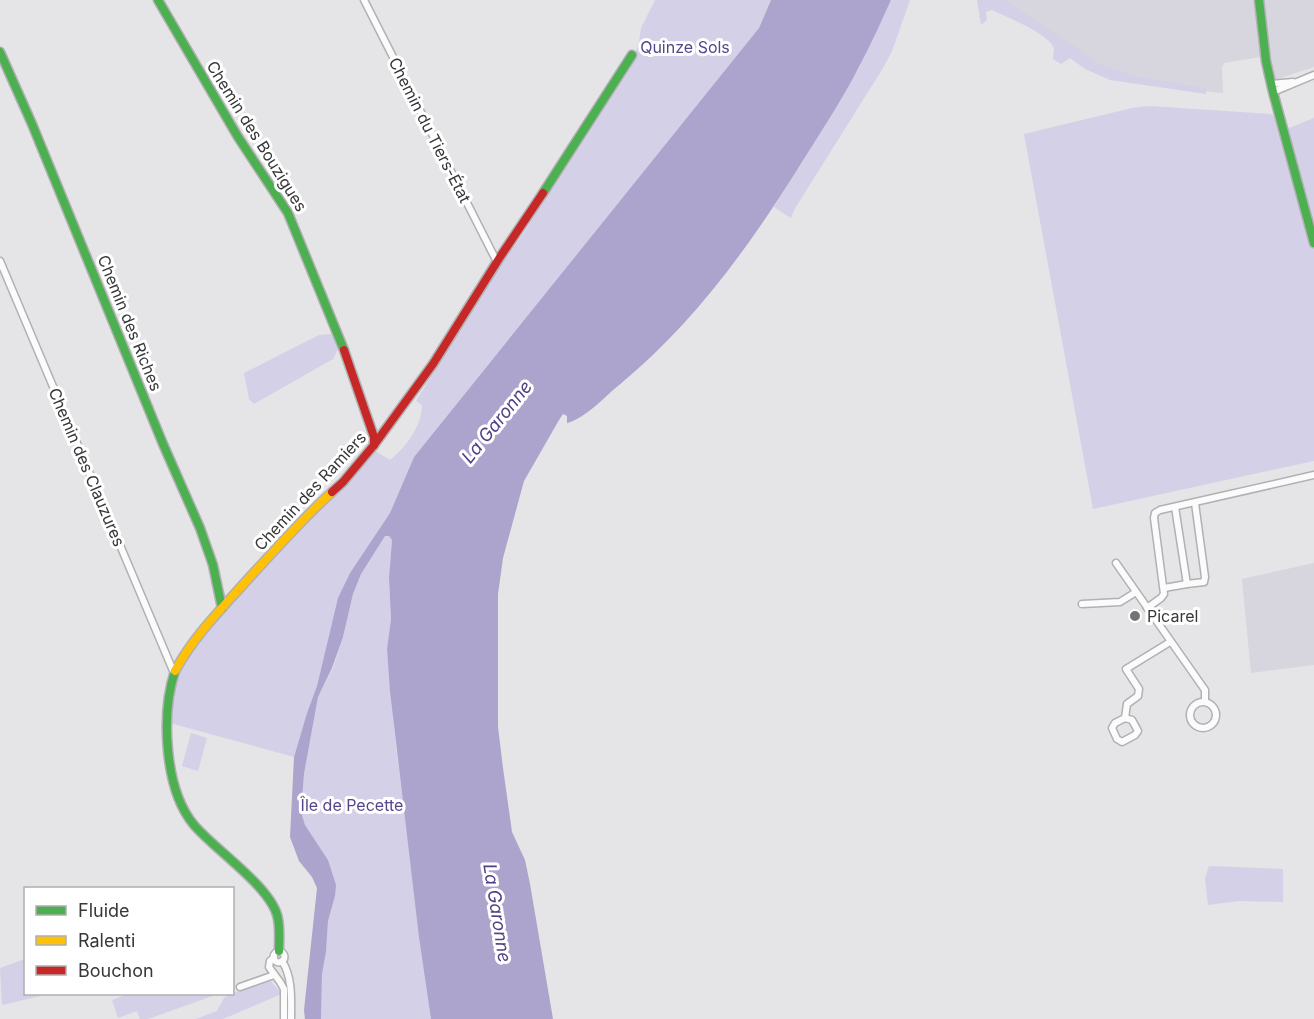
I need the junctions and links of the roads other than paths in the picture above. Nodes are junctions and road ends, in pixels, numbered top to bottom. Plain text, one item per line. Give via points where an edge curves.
1 (158, 0) edge
2 (364, 0) edge
3 (1259, 0) edge
4 (0, 52) edge
5 (632, 55) dead end
6 (1314, 75) edge
7 (1272, 88) junction
8 (1314, 243) edge
9 (496, 260) junction
10 (0, 261) edge
11 (370, 428) junction
12 (384, 431) junction
13 (374, 445) junction
14 (1314, 475) edge
15 (1195, 503) junction
16 (1175, 507) junction
17 (1116, 564) dead end
18 (1187, 584) junction
19 (1164, 588) junction
20 (1136, 592) junction
21 (1082, 604) dead end
22 (222, 608) junction
23 (1146, 609) junction
24 (1170, 642) junction
25 (174, 673) junction
26 (1205, 701) junction
27 (1125, 718) dead end
28 (277, 955) junction
29 (274, 975) junction
30 (240, 987) dead end
31 (284, 1019) edge
32 (291, 1019) edge

1 - 11 street, Chemin des Bouzigues via 288,213 337,329
2 - 9 street, Chemin du Tiers-État
3 - 7 street
4 - 22 street, Chemin des Riches via 200,528
5 - 9 street, Chemin des Ramiers via 515,237
6 - 7 street
7 - 8 street
9 - 12 street, Chemin des Ramiers via 433,364
10 - 25 street, Chemin des Clauzures
11 - 12 street
11 - 13 street, Chemin des Bouzigues
12 - 13 street, Chemin des Ramiers
13 - 22 street, Chemin des Ramiers
14 - 15 street
15 - 16 street
15 - 18 street via 1205,577 1204,582
16 - 18 street
16 - 19 street via 1155,513 1154,518
17 - 20 street
18 - 19 street
19 - 23 street via 1161,598
20 - 21 street via 1120,602
20 - 23 street
22 - 25 street, Chemin des Ramiers
23 - 24 street
24 - 26 street via 1205,690
24 - 27 street via 1126,669 1139,689 1138,696 1127,704
25 - 28 street, Chemin des Ramiers via 167,728 175,790 193,824 270,899 278,918
26 - 26 street via 1191,707 1191,722 1197,727 1204,728 1216,719 1216,711
28 - 29 street via 269,967
28 - 32 street via 284,955 282,961 288,971
29 - 30 street
29 - 31 street via 284,989

